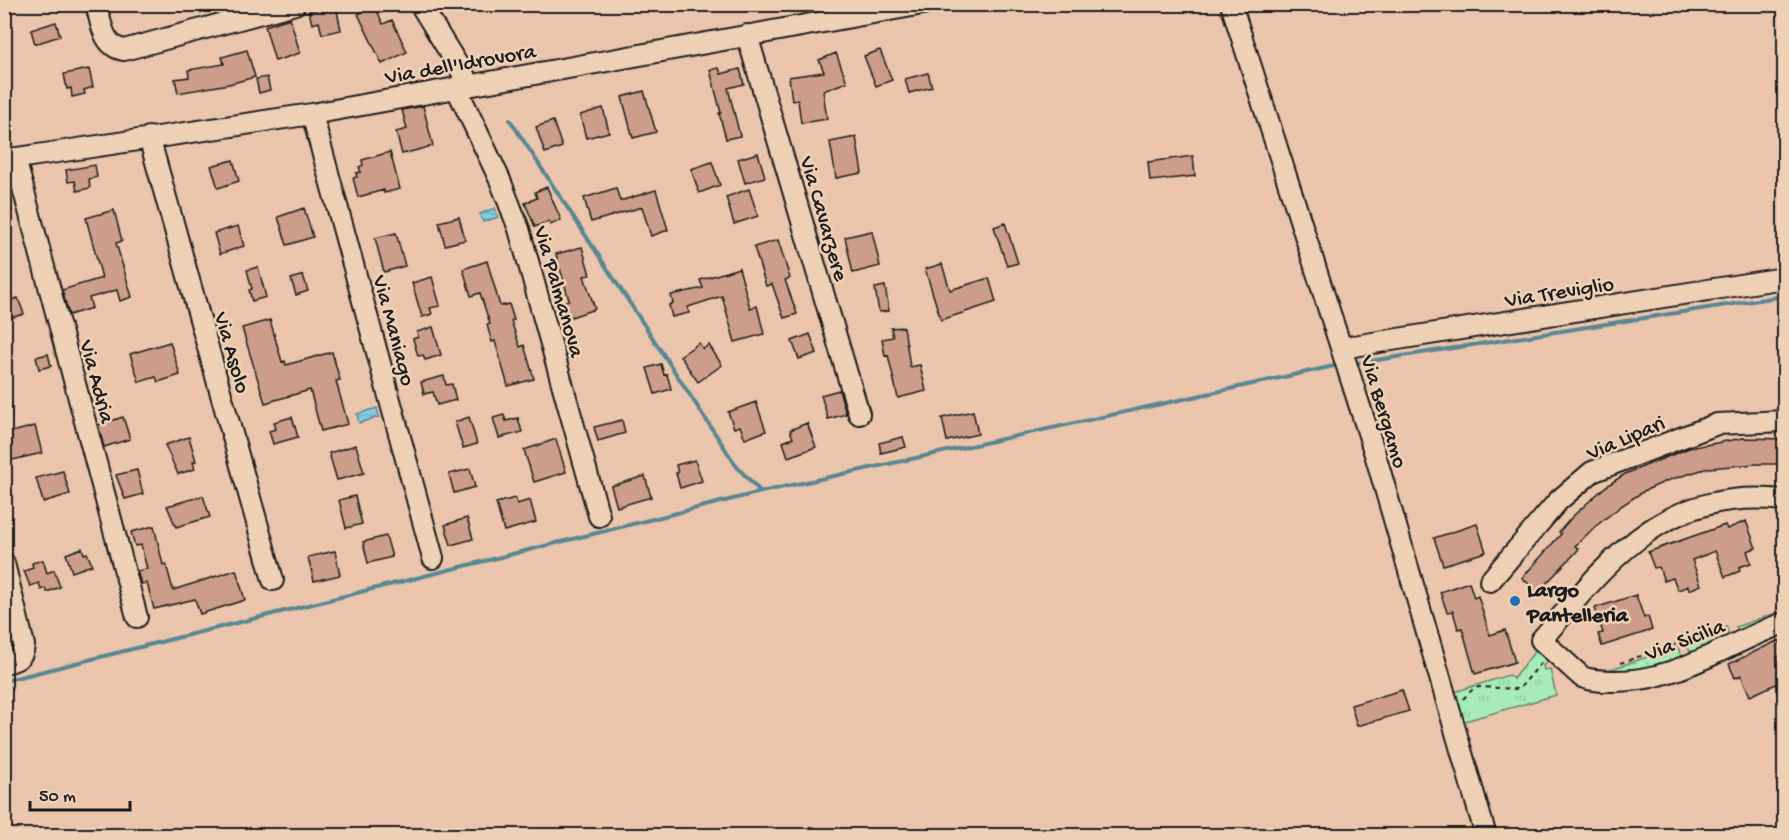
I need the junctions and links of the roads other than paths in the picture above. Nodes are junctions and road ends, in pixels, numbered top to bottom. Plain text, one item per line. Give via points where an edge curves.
1 (96, 4) edge
2 (295, 4) edge
3 (420, 4) edge
4 (923, 4) edge
5 (1230, 4) edge
6 (265, 8) edge
7 (747, 35) junction
8 (463, 86) junction
9 (312, 114) junction
10 (149, 137) junction
11 (10, 159) edge
12 (1785, 279) edge
13 (1341, 348) junction
14 (859, 414) dead end
15 (1785, 421) edge
16 (1785, 500) edge
17 (599, 516) dead end
18 (433, 558) dead end
19 (4, 563) edge
20 (273, 580) dead end
21 (1490, 581) dead end
22 (137, 617) dead end
23 (1785, 623) edge
24 (13, 659) edge
25 (1486, 836) edge

1 - 6 street via 106,38 124,50
2 - 6 street
3 - 8 street, Via Palmanova
4 - 7 street, Via dell'Idrovora
5 - 13 street, Via Bergamo
7 - 8 street, Via dell'Idrovora
7 - 14 street, Via Cavarzere
8 - 9 street, Via dell'Idrovora
8 - 17 street, Via Palmanova via 519,229
9 - 10 street, Via dell'Idrovora
9 - 18 street, Via Maniago
10 - 11 street, Via dell'Idrovora
10 - 20 street, Via Asolo
11 - 22 street, Via Adria
12 - 13 street, Via Treviglio
13 - 25 street, Via Bergamo
15 - 21 street, Via Lipari via 1717,424 1592,472 1558,501
16 - 23 street, Via Sicilia via 1721,502 1650,529 1611,561 1546,645 1589,680 1643,680 1675,672
19 - 24 street via 24,641

